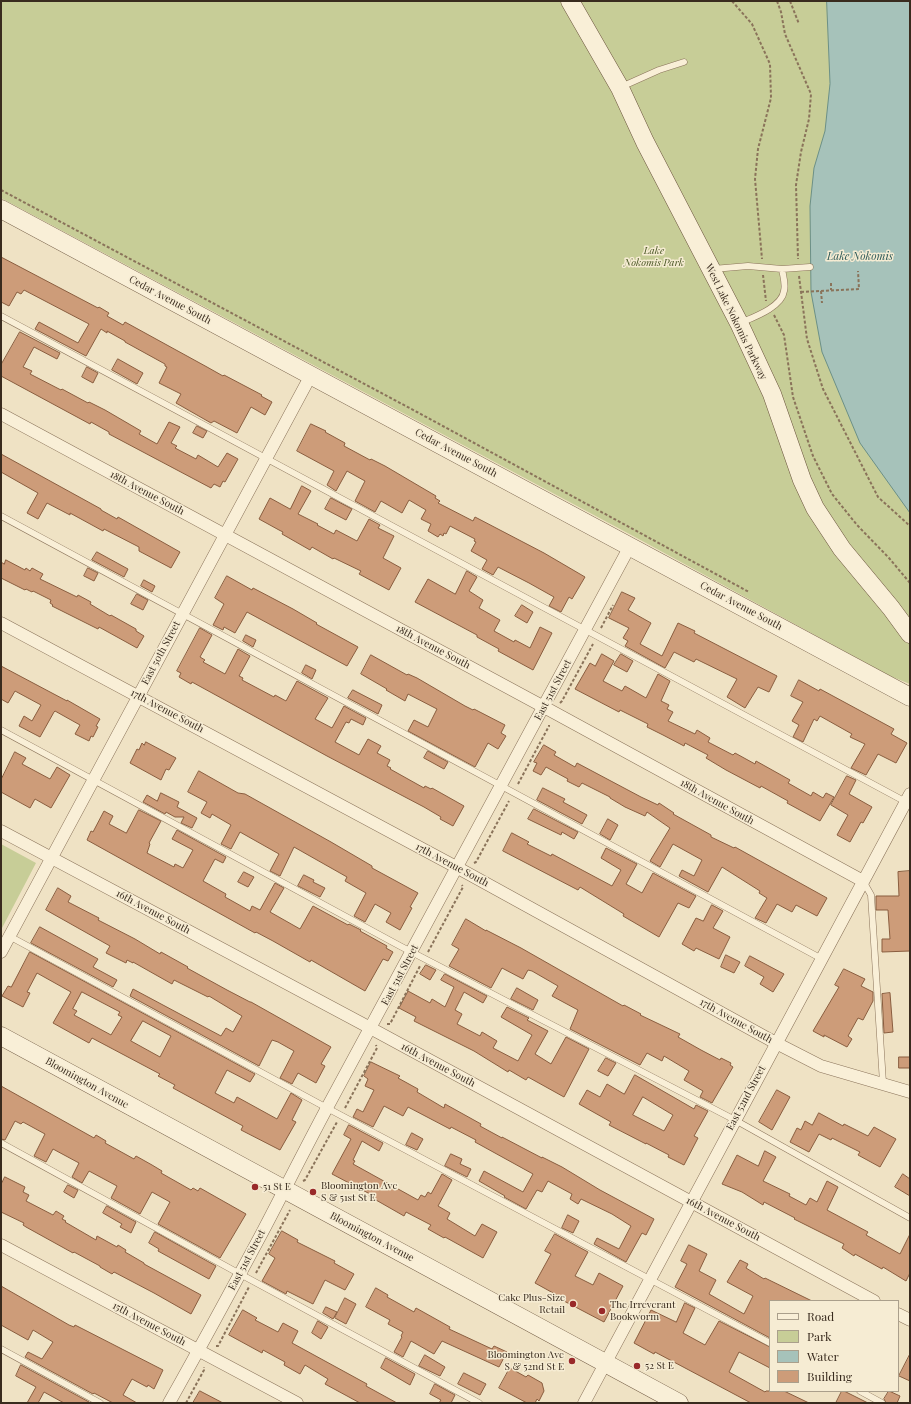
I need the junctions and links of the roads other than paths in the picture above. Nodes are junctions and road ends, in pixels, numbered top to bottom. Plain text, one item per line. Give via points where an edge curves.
1 (570, 1) edge
2 (684, 62) dead end
3 (620, 88) junction
4 (1, 210) edge
5 (810, 267) dead end
6 (710, 269) junction
7 (782, 269) junction
8 (1, 316) edge
9 (739, 323) junction
10 (311, 375) junction
11 (1, 414) edge
12 (266, 458) junction
13 (1, 516) edge
14 (224, 535) junction
15 (630, 546) junction
16 (183, 613) junction
17 (1, 623) edge
18 (585, 631) junction
19 (910, 634) edge
20 (138, 696) junction
21 (910, 697) edge
22 (544, 707) junction
23 (1, 730) edge
24 (93, 779) junction
25 (502, 786) junction
26 (908, 798) edge
27 (1, 831) edge
28 (51, 858) junction
29 (458, 868) junction
30 (863, 882) junction
31 (9, 936) junction
32 (1, 952) edge
33 (411, 952) junction
34 (822, 959) junction
35 (371, 1029) junction
36 (1, 1036) edge
37 (776, 1043) junction
38 (883, 1084) junction
39 (910, 1092) edge
40 (327, 1108) junction
41 (734, 1120) junction
42 (1, 1143) edge
43 (284, 1190) junction
44 (691, 1202) junction
45 (910, 1218) edge
46 (1, 1245) edge
47 (240, 1274) junction
48 (650, 1278) junction
49 (872, 1300) edge
50 (899, 1314) edge
51 (910, 1320) edge
52 (769, 1342) edge
53 (1, 1349) edge
54 (199, 1350) junction
55 (605, 1363) junction
56 (862, 1392) edge
57 (100, 1403) edge
58 (169, 1403) edge
59 (297, 1403) edge
60 (479, 1403) edge
61 (584, 1403) edge
62 (679, 1403) edge
63 (882, 1403) edge

1 - 3 street, West Lake Nokomis Parkway
2 - 3 lane
3 - 6 street, West Lake Nokomis Parkway
4 - 10 street, Cedar Avenue South
5 - 7 lane
6 - 7 lane via 748,266
6 - 9 street, West Lake Nokomis Parkway
7 - 9 lane via 784,292 780,301 762,313
8 - 12 lane
9 - 19 street, West Lake Nokomis Parkway via 772,394 802,480 815,508 842,549 887,602
10 - 12 street, East 50th Street
10 - 15 street, Cedar Avenue South
11 - 14 street, 18th Avenue South
12 - 14 street, East 50th Street
12 - 18 lane
13 - 16 lane
14 - 16 street, East 50th Street
14 - 22 street, 18th Avenue South
15 - 18 street, East 51st Street
15 - 21 street, Cedar Avenue South
16 - 20 street, East 50th Street
16 - 25 lane
17 - 20 street, 17th Avenue South
18 - 22 street, East 51st Street
18 - 26 lane
20 - 24 street, East 50th Street
20 - 29 street, 17th Avenue South
22 - 25 street, East 51st Street
22 - 30 street, 18th Avenue South
23 - 24 lane
24 - 28 street, East 50th Street
24 - 33 lane
25 - 29 street, East 51st Street
25 - 34 lane
26 - 30 street, East 52nd Street
27 - 28 street, 16th Avenue South
28 - 31 street, East 50th Street
28 - 35 street, 16th Avenue South
29 - 33 street, East 51st Street
29 - 37 street, 17th Avenue South
30 - 34 street, East 52nd Street
30 - 38 lane via 871,895
31 - 32 street, East 50th Street
31 - 40 lane
33 - 35 street, East 51st Street
33 - 41 lane
34 - 37 street, East 52nd Street
35 - 40 street, East 51st Street
35 - 44 street, 16th Avenue South
36 - 43 street, Bloomington Avenue
37 - 38 street, 17th Avenue South via 821,1066
37 - 41 street, East 52nd Street
38 - 39 street, 17th Avenue South
40 - 43 street, East 51st Street
40 - 48 lane
41 - 44 street, East 52nd Street
41 - 45 lane
42 - 47 lane
43 - 47 street, East 51st Street
43 - 55 street, Bloomington Avenue
44 - 48 street, East 52nd Street
44 - 49 street, 16th Avenue South
46 - 54 street, 15th Avenue South
47 - 54 street, East 51st Street
47 - 60 lane
48 - 52 lane
48 - 55 street, East 52nd Street
50 - 51 street
53 - 57 lane
54 - 58 street, East 51st Street
54 - 59 street, 15th Avenue South
55 - 61 street, East 52nd Street
55 - 62 street, Bloomington Avenue
56 - 63 lane

